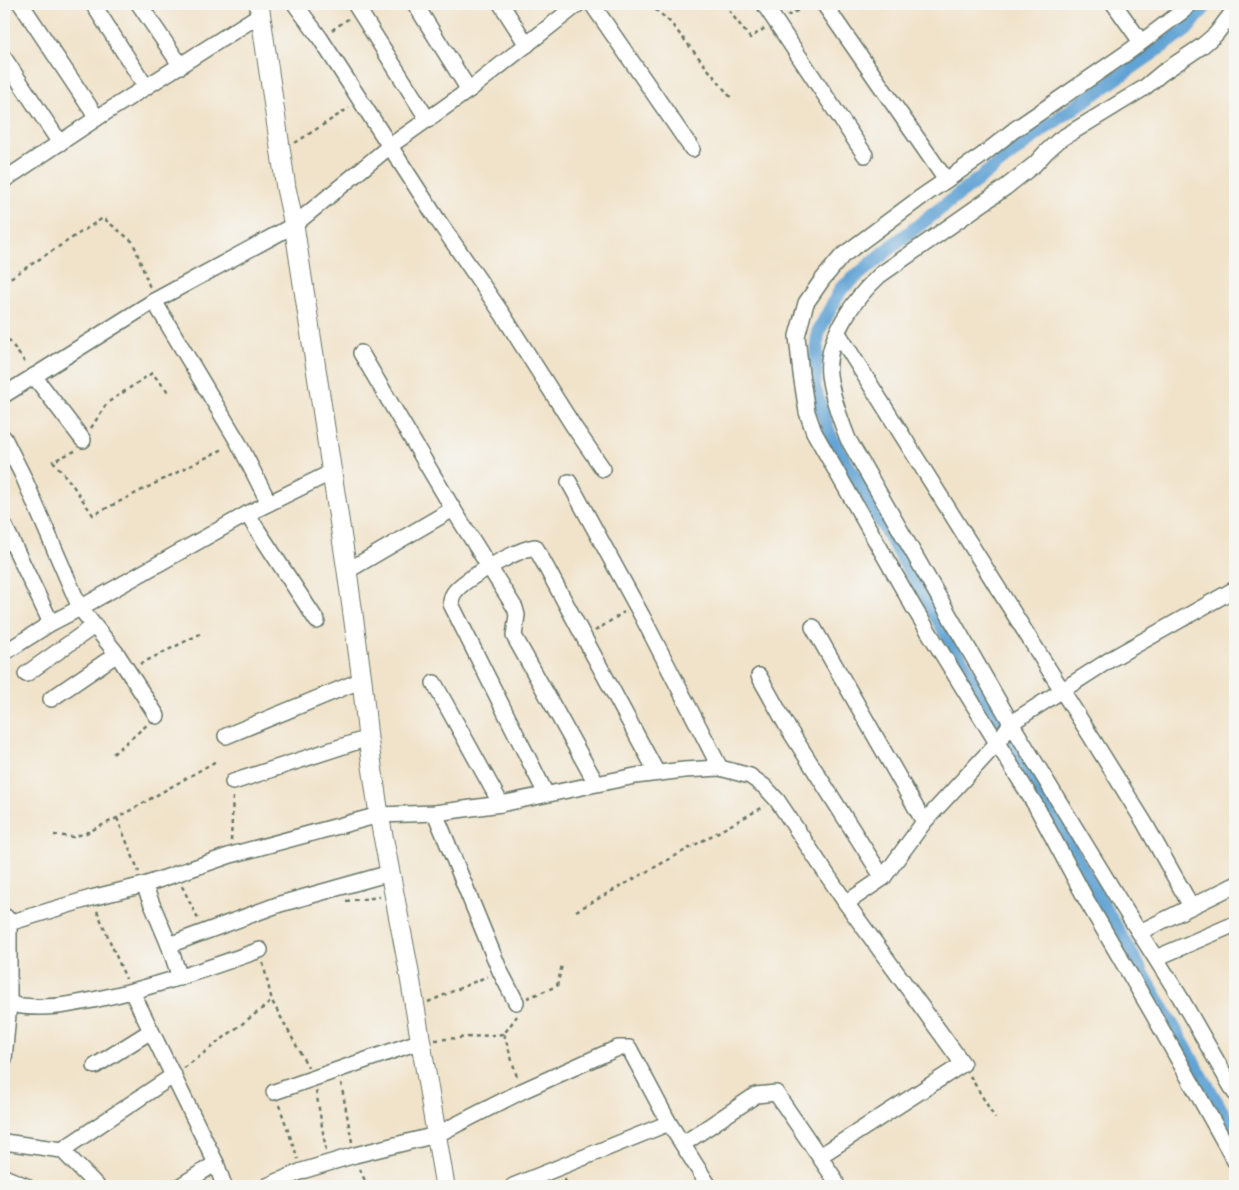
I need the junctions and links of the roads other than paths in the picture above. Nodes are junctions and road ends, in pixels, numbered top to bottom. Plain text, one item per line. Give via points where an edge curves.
1 (22, 4) edge
2 (93, 4) edge
3 (139, 4) edge
4 (296, 4) edge
5 (415, 4) edge
6 (501, 4) edge
7 (578, 4) edge
8 (592, 4) edge
9 (764, 4) edge
10 (824, 4) edge
11 (1114, 4) edge
12 (1189, 4) edge
13 (357, 8) edge
14 (260, 9) edge
15 (1235, 9) edge
16 (1141, 42) junction
17 (527, 45) junction
18 (4, 58) edge
19 (181, 66) junction
20 (146, 87) junction
21 (469, 90) junction
22 (96, 118) junction
23 (428, 120) junction
24 (60, 144) junction
25 (390, 146) junction
26 (692, 149) dead end
27 (865, 155) dead end
28 (4, 180) edge
29 (946, 180) junction
30 (294, 225) junction
31 (154, 301) junction
32 (838, 333) junction
33 (362, 353) dead end
34 (34, 376) junction
35 (4, 395) edge
36 (4, 438) edge
37 (83, 440) road end
38 (603, 469) dead end
39 (332, 472) junction
40 (569, 482) dead end
41 (269, 503) junction
42 (453, 510) junction
43 (247, 514) junction
44 (4, 525) edge
45 (490, 567) junction
46 (347, 571) junction
47 (1235, 589) edge
48 (80, 608) junction
49 (317, 622) dead end
50 (50, 623) junction
51 (94, 626) junction
52 (813, 627) dead end
53 (5, 648) edge
54 (117, 654) junction
55 (26, 674) dead end
56 (759, 676) dead end
57 (362, 680) junction
58 (434, 683) dead end
59 (1061, 690) junction
60 (51, 699) dead end
61 (157, 716) road end
62 (1011, 723) junction
63 (226, 736) dead end
64 (368, 738) junction
65 (998, 742) junction
66 (720, 768) junction
67 (657, 773) junction
68 (233, 782) road end
69 (596, 783) junction
70 (546, 794) junction
71 (501, 804) junction
72 (435, 813) junction
73 (379, 815) junction
74 (924, 822) junction
75 (390, 873) junction
76 (883, 878) junction
77 (1235, 884) edge
78 (144, 885) junction
79 (846, 903) junction
80 (1191, 906) junction
81 (5, 921) edge
82 (1235, 924) edge
83 (1140, 932) junction
84 (169, 945) junction
85 (260, 950) road end
86 (1156, 958) junction
87 (180, 978) junction
88 (132, 992) junction
89 (516, 1002) road end
90 (6, 1003) edge
91 (151, 1031) junction
92 (421, 1041) junction
93 (4, 1059) edge
94 (94, 1066) dead end
95 (174, 1075) junction
96 (274, 1092) road end
97 (1235, 1093) edge
98 (669, 1123) junction
99 (436, 1135) junction
100 (4, 1142) edge
101 (683, 1144) junction
102 (62, 1150) junction
103 (820, 1156) junction
104 (1235, 1161) edge
105 (216, 1163) junction
106 (4, 1177) edge
107 (26, 1186) edge
108 (97, 1186) edge
109 (180, 1186) edge
110 (224, 1186) edge
111 (267, 1186) edge
112 (445, 1186) edge
113 (513, 1186) edge
114 (709, 1186) edge
115 (837, 1186) edge

1 - 22 street
2 - 20 street
3 - 19 street
4 - 25 street
5 - 21 street
6 - 17 street
7 - 17 street
8 - 26 street
9 - 27 street
10 - 29 street
11 - 16 street
12 - 16 street
13 - 23 street
14 - 19 street
14 - 30 street
15 - 32 street via 1202,46 1144,88 1059,140 1006,187 880,275 854,303
16 - 29 street
17 - 21 street
18 - 24 street
19 - 20 street
20 - 22 street
21 - 23 street
22 - 24 street
23 - 25 street
24 - 28 street
25 - 30 street
25 - 38 street
29 - 65 street via 842,256 822,280 806,303 798,336 800,374 814,432 914,608
30 - 31 street
30 - 39 street
31 - 34 street
31 - 41 street via 238,442
32 - 59 street
32 - 62 street via 829,360 830,376 848,439
33 - 42 street
34 - 35 street
34 - 37 street
36 - 48 street
39 - 41 street
39 - 46 street
40 - 66 street
41 - 43 street
42 - 45 street
42 - 46 street
43 - 48 street
43 - 49 street
44 - 50 street
45 - 67 street via 510,555 535,547
45 - 69 street via 515,608 517,643
45 - 70 street via 458,588 451,598 452,608
46 - 57 street
47 - 59 street
48 - 50 street
48 - 51 street
50 - 53 street
51 - 54 street
51 - 55 street
52 - 74 street
54 - 60 street
54 - 61 street
56 - 76 street
57 - 63 street
57 - 64 street
58 - 71 street
59 - 62 street
59 - 80 street via 1144,822
62 - 65 street
62 - 83 street
64 - 68 street
64 - 73 street
65 - 74 street
65 - 104 street
66 - 67 street
66 - 79 street via 750,776 765,787
67 - 69 street
69 - 70 street
70 - 71 street
71 - 72 street
72 - 73 street
72 - 89 street
73 - 75 street
73 - 78 street via 231,855
74 - 76 street
75 - 84 street via 280,904
75 - 92 street
76 - 79 street
77 - 80 street
78 - 81 street
78 - 84 street
79 - 103 street via 963,1064
80 - 83 street
81 - 90 street
82 - 86 street
83 - 86 street
84 - 87 street
85 - 87 street
86 - 97 street
87 - 88 street
88 - 90 street via 70,1005 31,1007
88 - 91 street
90 - 93 street
91 - 94 street
91 - 95 street
92 - 96 street
92 - 99 street
95 - 102 street
95 - 105 street
98 - 99 street via 629,1048 618,1048 522,1091
98 - 101 street
98 - 113 street
99 - 111 street via 355,1155 302,1171
99 - 112 street
100 - 102 street
101 - 103 street via 756,1095 776,1093
101 - 114 street
102 - 108 street
103 - 115 street
105 - 109 street
105 - 110 street
106 - 107 street

